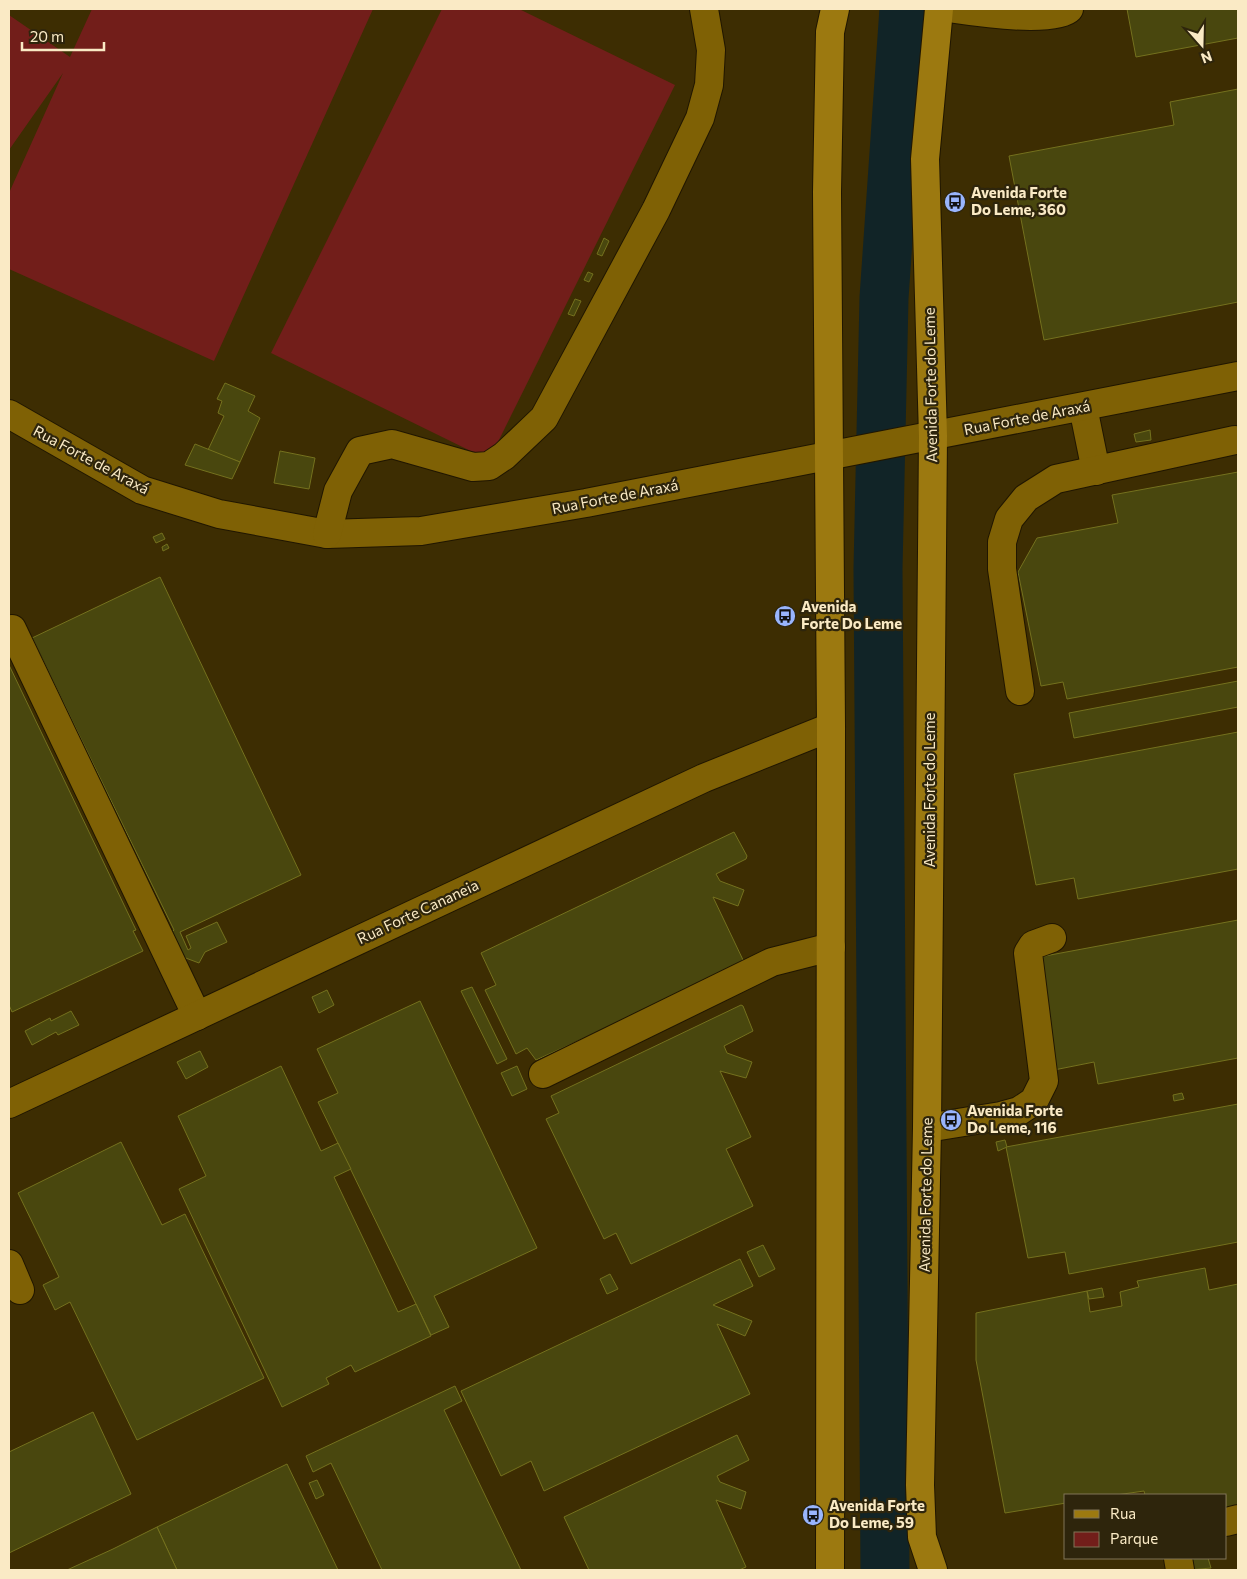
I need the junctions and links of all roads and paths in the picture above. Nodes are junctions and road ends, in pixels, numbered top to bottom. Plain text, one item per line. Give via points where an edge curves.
1 (704, 9) edge
2 (835, 9) edge
3 (939, 9) edge
4 (955, 9) edge
5 (1069, 9) edge
6 (1238, 376) edge
7 (1083, 407) junction
8 (9, 414) edge
9 (933, 436) junction
10 (1235, 440) dead end
11 (837, 455) junction
12 (1096, 471) junction
13 (327, 534) junction
14 (12, 629) dead end
15 (1020, 691) dead end
16 (832, 727) junction
17 (1052, 938) dead end
18 (831, 947) junction
19 (197, 1016) junction
20 (543, 1074) dead end
21 (9, 1104) edge
22 (927, 1128) junction
23 (9, 1264) edge
24 (20, 1290) dead end
25 (830, 1570) edge
26 (933, 1570) edge

1 - 13 street via 711,50 709,85 700,118 656,210 544,418 489,466 473,467 392,444 360,451 338,490
2 - 11 main road via 830,32 827,192
3 - 9 main road, Avenida Forte do Leme via 925,159
4 - 5 street via 1040,16 1065,13
6 - 7 street, Rua Forte de Araxá
7 - 9 street, Rua Forte de Araxá
7 - 12 street
8 - 13 street, Rua Forte de Araxá via 142,490 219,514
9 - 11 street, Rua Forte de Araxá
9 - 22 main road, Avenida Forte do Leme
10 - 12 street
11 - 13 street, Rua Forte de Araxá via 421,531
11 - 16 main road
12 - 15 street via 1056,479 1026,498 1009,519 1002,542 1002,569
14 - 19 street
16 - 18 main road
16 - 19 street, Rua Forte Cananeia via 704,778
17 - 22 street via 1033,945 1028,953 1044,1080 1034,1101 1020,1111 1001,1116
18 - 20 street via 772,962
18 - 25 main road
19 - 21 street, Rua Forte Cananeia
22 - 26 main road, Avenida Forte do Leme via 920,1485 922,1537
23 - 24 street

